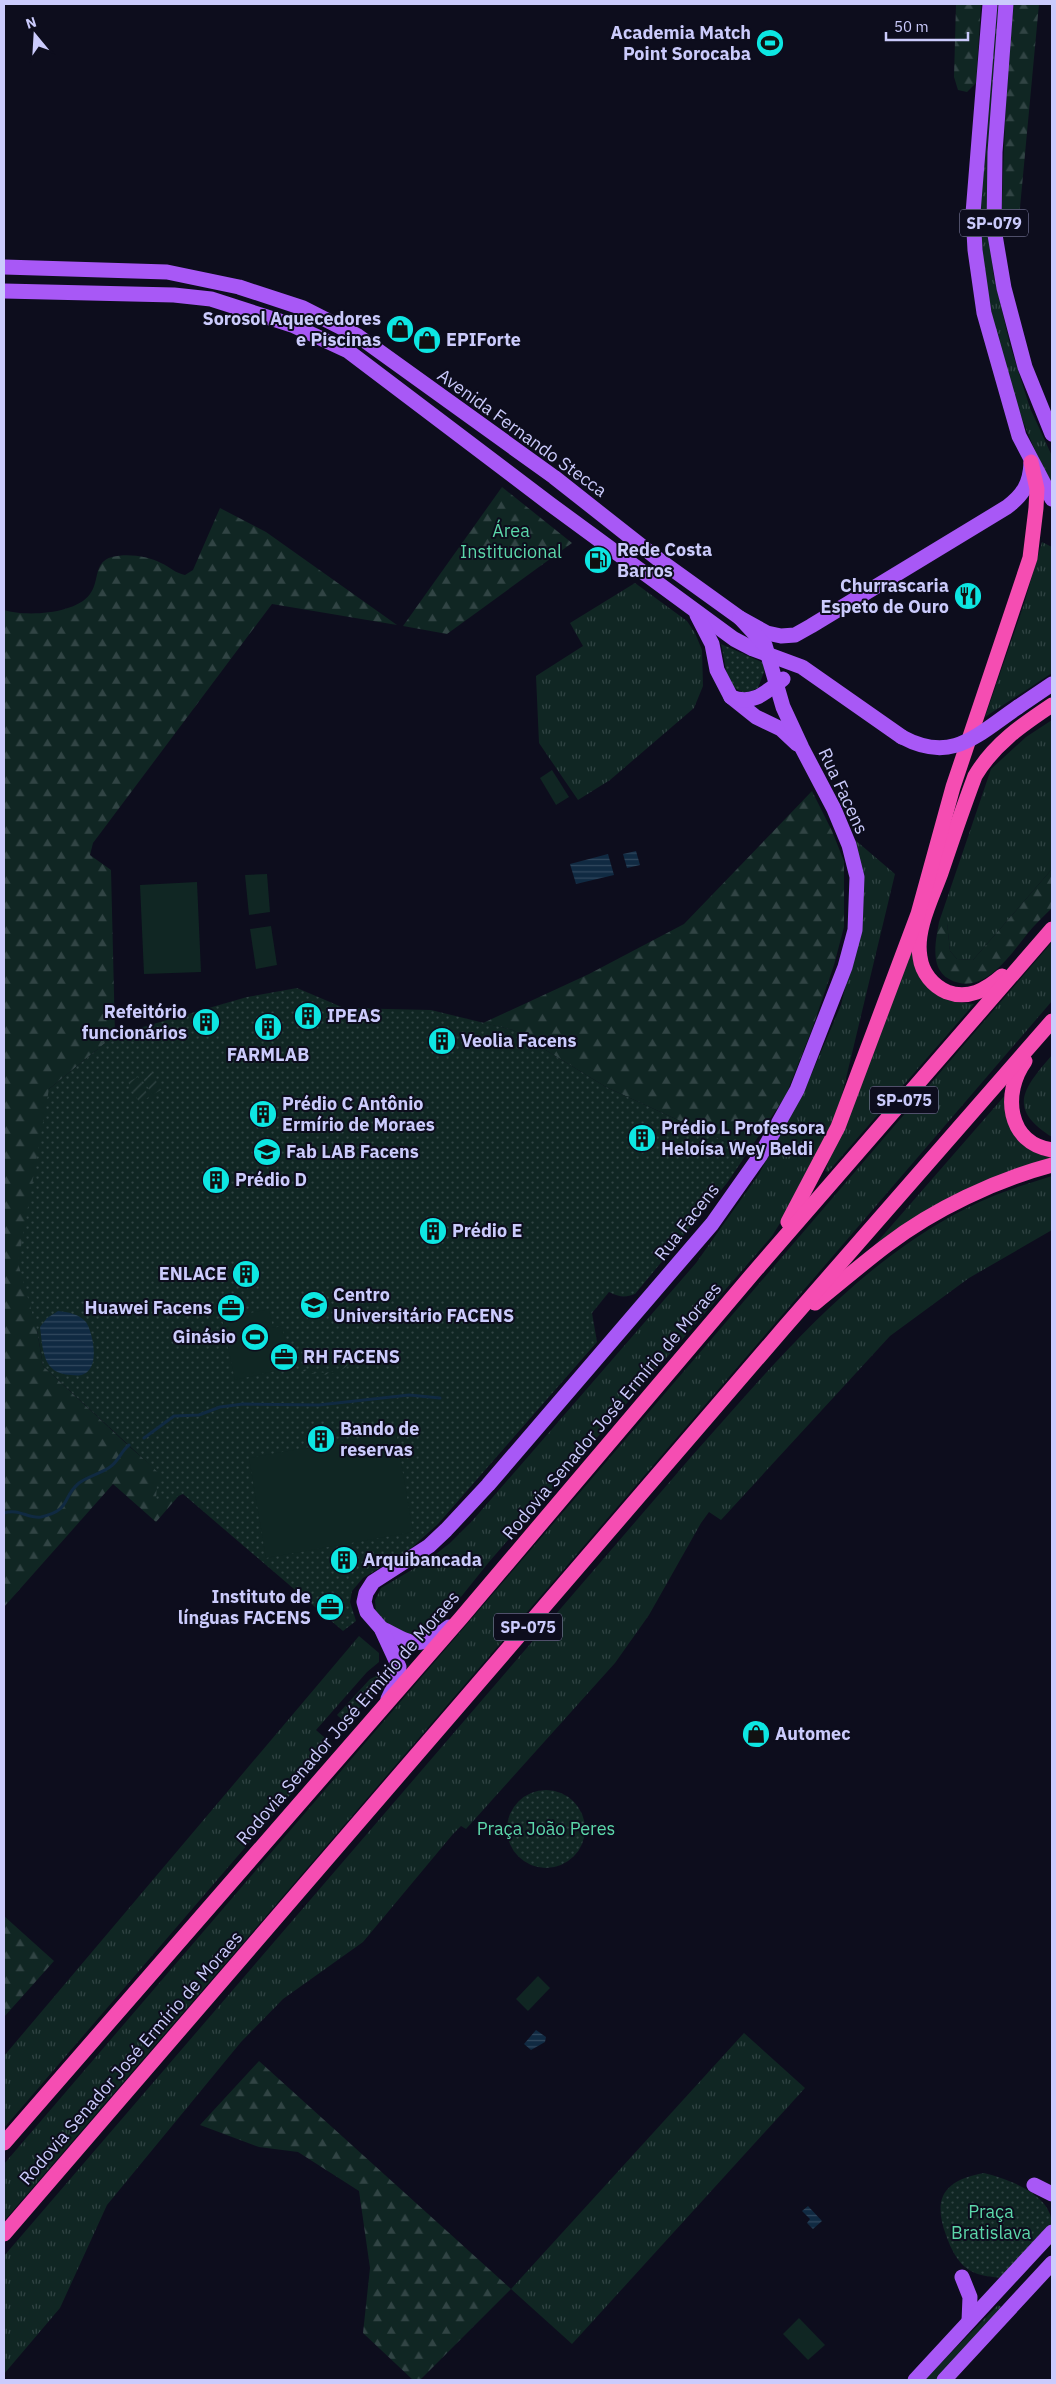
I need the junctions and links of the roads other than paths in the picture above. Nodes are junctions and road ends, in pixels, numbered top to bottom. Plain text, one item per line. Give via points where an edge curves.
1 (990, 4) edge
2 (1006, 4) edge
3 (4, 267) edge
4 (85, 268) junction
5 (4, 291) edge
6 (59, 291) junction
7 (1052, 434) edge
8 (1032, 462) junction
9 (1052, 499) edge
10 (593, 536) junction
11 (658, 559) junction
12 (693, 610) junction
13 (740, 618) junction
14 (771, 661) junction
15 (802, 667) junction
16 (780, 681) junction
17 (1052, 684) edge
18 (747, 699) junction
19 (1052, 705) edge
20 (802, 748) junction
21 (1050, 932) edge
22 (1052, 1021) edge
23 (1052, 1150) edge
24 (1052, 1165) edge
25 (755, 1271) junction
26 (783, 1329) junction
27 (461, 1618) junction
28 (381, 1628) junction
29 (382, 1709) junction
30 (4, 2144) edge
31 (1034, 2185) dead end
32 (1052, 2194) edge
33 (1052, 2232) edge
34 (4, 2234) edge
35 (1052, 2263) edge
36 (962, 2277) dead end
37 (969, 2322) junction
38 (915, 2380) edge
39 (944, 2380) edge

1 - 8 main road, SP-079 via 974,213 975,250 984,313 1019,436
2 - 7 main road, SP-079 via 995,152 994,229 1004,288 1024,367
3 - 4 main road, Avenida Fernando Stecca
4 - 6 main road via 60,276
4 - 11 main road, Avenida Fernando Stecca via 167,272 239,287 319,316 373,346 554,477
5 - 6 main road
6 - 10 main road via 211,299 292,325 348,350
8 - 9 main road, SP-079
8 - 13 main road, Avenida Fernando Stecca via 1028,484 1020,498 795,635 767,633
8 - 25 highway via 1036,508 1030,558 953,787 918,914 838,1127 797,1208
10 - 11 main road via 596,522 602,522 648,556
10 - 12 main road
11 - 13 main road, Avenida Fernando Stecca
12 - 14 main road
12 - 18 main road via 712,644 717,670
13 - 14 main road, Avenida Fernando Stecca via 762,641
14 - 15 main road
14 - 16 main road, Rua Facens
14 - 18 main road via 772,678
15 - 16 main road via 790,669
15 - 17 main road, bridge via 902,737 930,749 947,748 974,737
16 - 18 main road
16 - 20 main road, Rua Facens via 783,707
18 - 20 main road, Rua Facens via 756,717 781,729
19 - 21 highway via 998,745 985,758 975,776 925,917 919,943 922,967 939,988 954,994 973,994 994,983
20 - 28 main road, Rua Facens via 842,828 856,877 855,930 826,1018 797,1090 760,1156 712,1224 641,1309 446,1530 416,1555 373,1582 364,1602 367,1612
21 - 25 highway, Rodovia Senador José Ermírio de Moraes / SP-075
22 - 23 highway via 1022,1064 1010,1101 1017,1125 1034,1144
22 - 26 highway, Rodovia Senador José Ermírio de Moraes / SP-075
24 - 26 highway via 1022,1173 956,1202 888,1243
25 - 27 highway, Rodovia Senador José Ermírio de Moraes / SP-075
26 - 34 highway, Rodovia Senador José Ermírio de Moraes / SP-075
27 - 28 main road, Rua Facens via 432,1640 420,1644 403,1640
27 - 29 highway, Rodovia Senador José Ermírio de Moraes / SP-075
28 - 29 main road, Rua Facens via 399,1667 393,1689
29 - 30 highway, Rodovia Senador José Ermírio de Moraes / SP-075
31 - 32 main road
33 - 37 main road
35 - 39 main road
36 - 37 main road via 970,2297
37 - 38 main road

